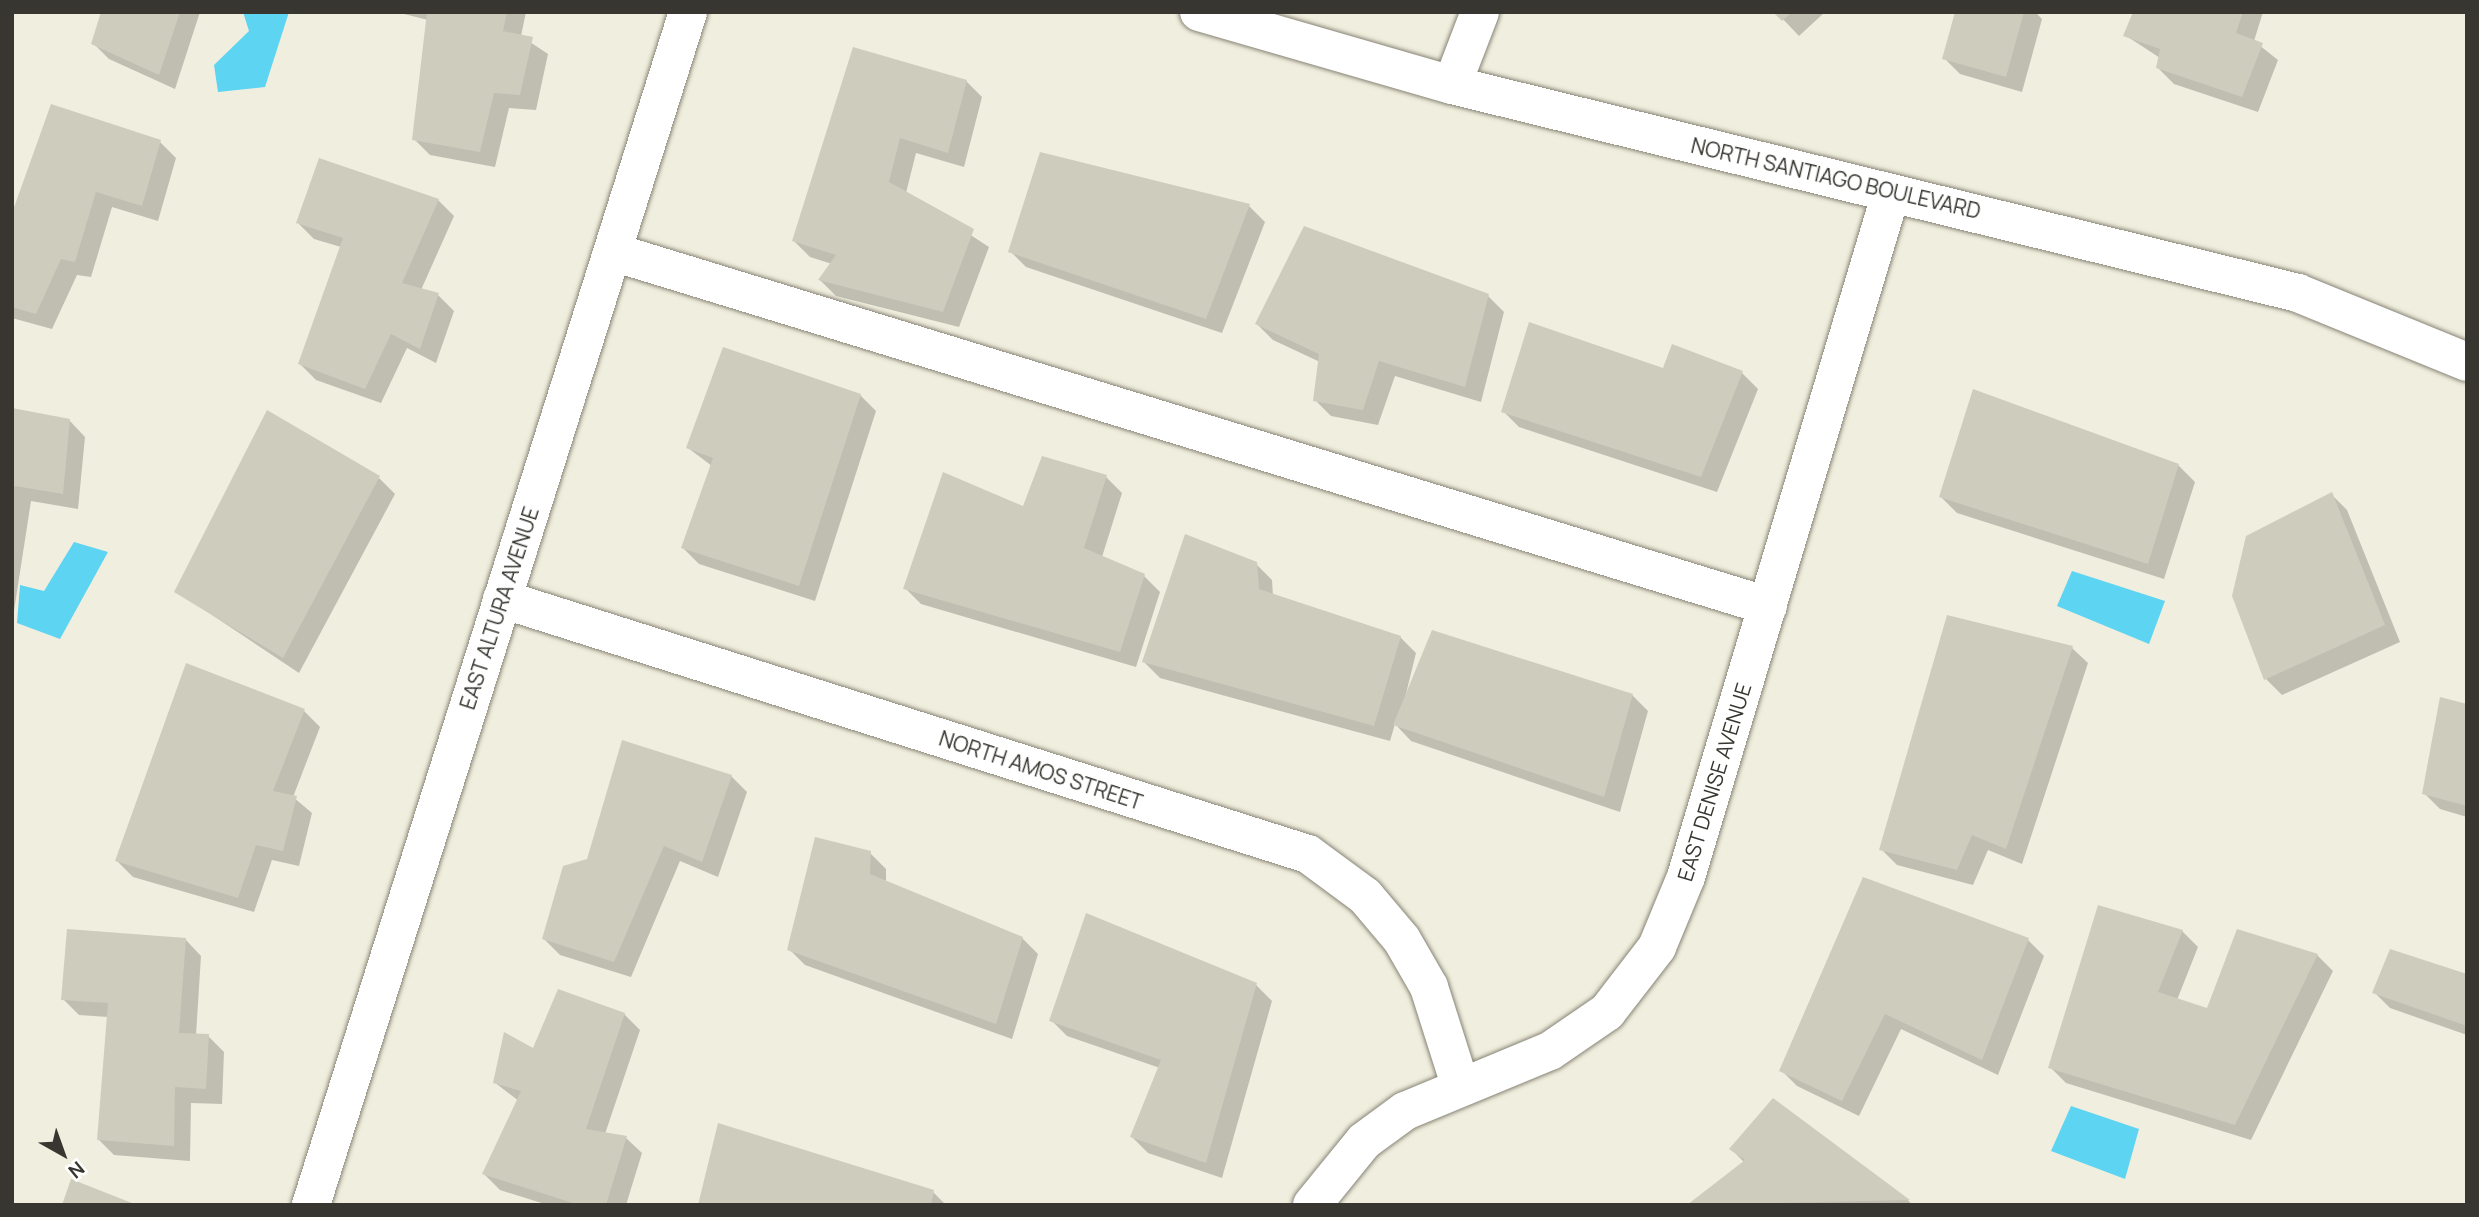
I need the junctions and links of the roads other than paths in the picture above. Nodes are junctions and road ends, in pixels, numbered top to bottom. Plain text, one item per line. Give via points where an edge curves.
1 (688, 12) edge
2 (1199, 12) edge
3 (1480, 12) edge
4 (1452, 85) junction
5 (1891, 193) junction
6 (612, 252) junction
7 (2467, 362) edge
8 (502, 599) junction
9 (1768, 606) junction
10 (1460, 1085) junction
11 (311, 1205) edge
12 (1312, 1205) edge

1 - 6 street, EAST ALTURA AVENUE
2 - 4 street, NORTH SANTIAGO BOULEVARD
3 - 4 street
4 - 5 street, NORTH SANTIAGO BOULEVARD
5 - 7 street, NORTH SANTIAGO BOULEVARD via 2298,293
5 - 9 street, EAST DENISE AVENUE
6 - 8 street, EAST ALTURA AVENUE
6 - 9 street
8 - 10 street, NORTH AMOS STREET via 1308,854 1365,896 1402,940 1429,987
8 - 11 street, EAST ALTURA AVENUE
9 - 10 street, EAST DENISE AVENUE via 1686,877 1657,947 1608,1012 1550,1051
10 - 12 street, EAST DENISE AVENUE via 1405,1111 1364,1141

